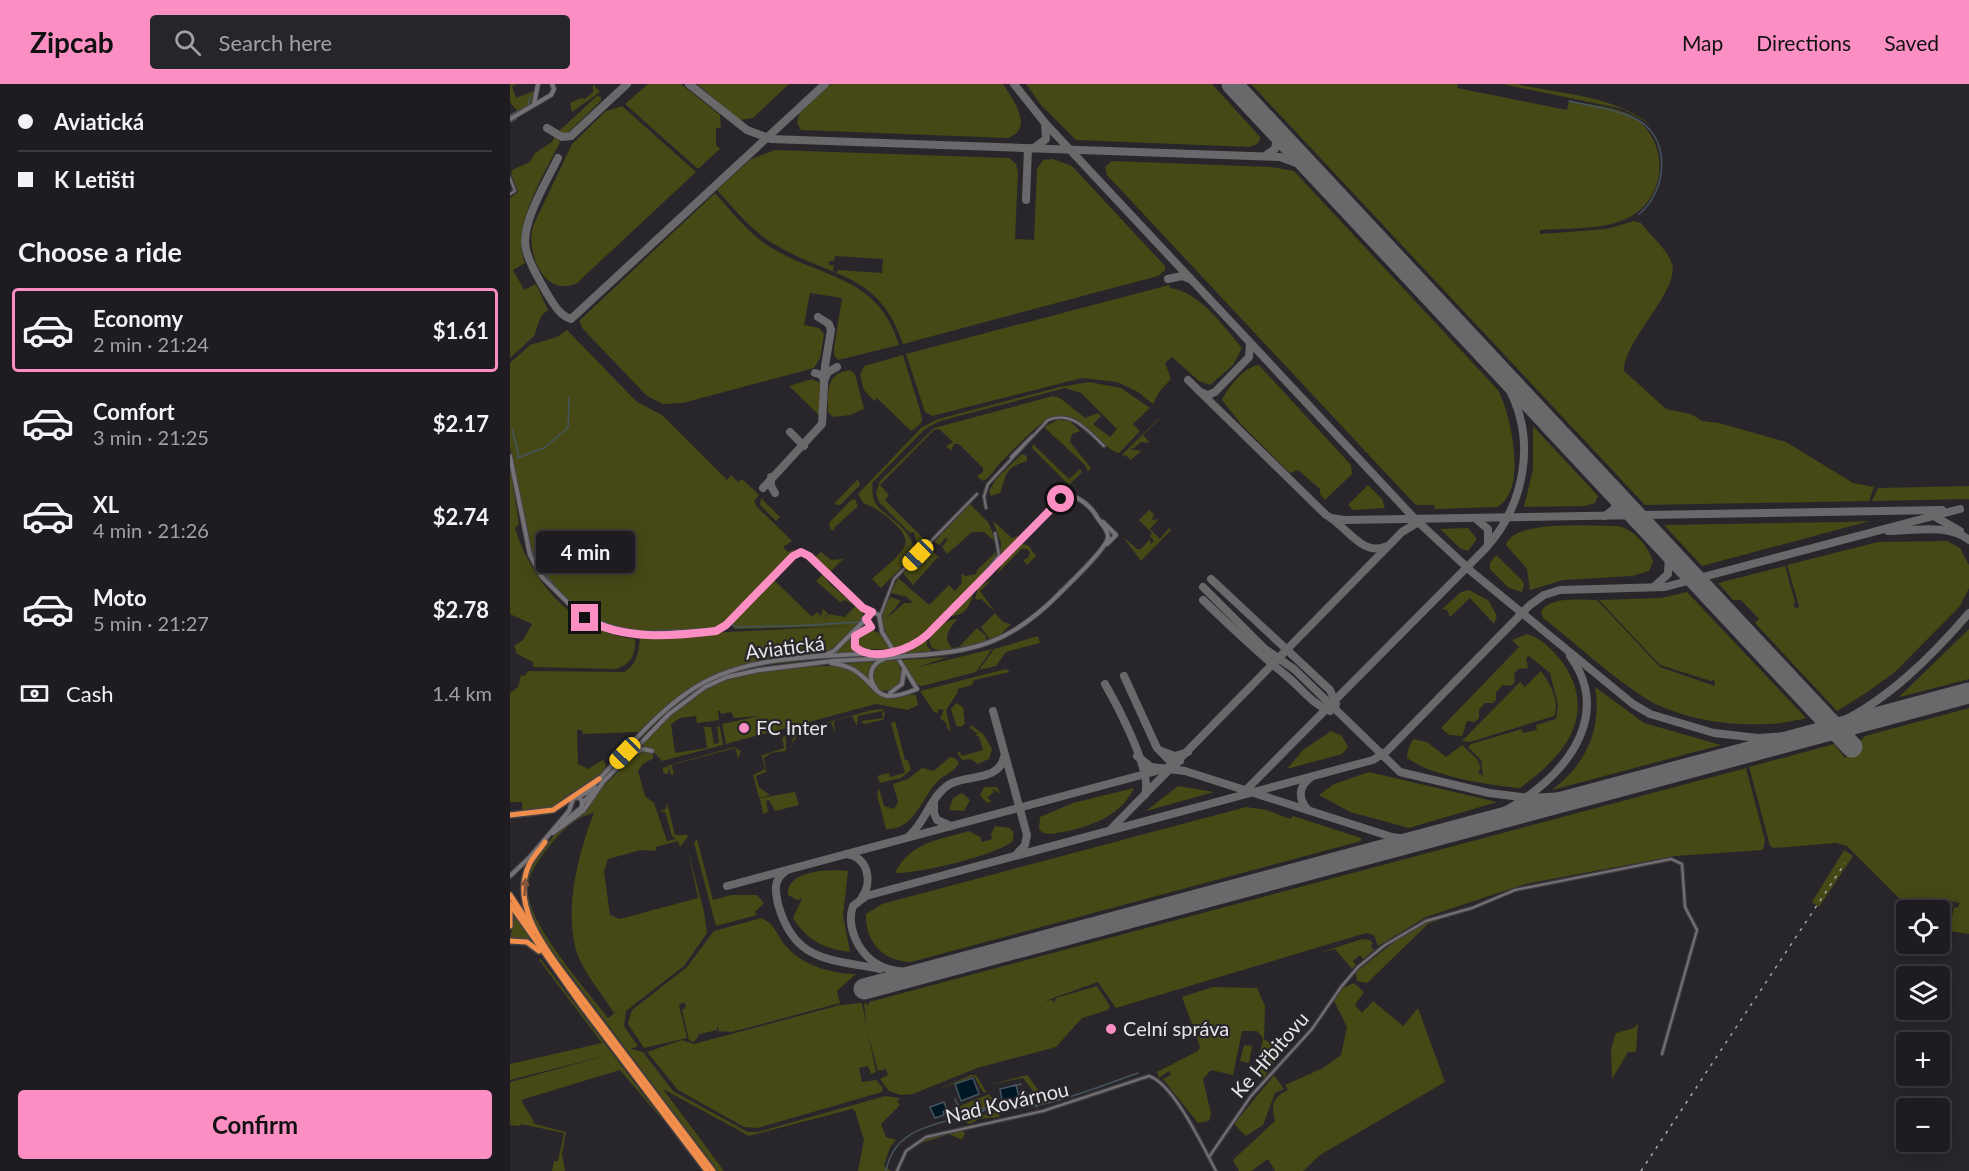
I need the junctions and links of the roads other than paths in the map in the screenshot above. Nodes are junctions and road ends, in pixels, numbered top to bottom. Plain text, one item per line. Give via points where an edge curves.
1 (552, 84) edge
2 (539, 86) edge
3 (547, 96) junction
4 (532, 107) junction
5 (510, 119) edge
6 (510, 178) edge
7 (510, 194) edge
8 (1104, 446) dead end
9 (510, 456) edge
10 (977, 494) dead end
11 (986, 508) dead end
12 (1096, 515) junction
13 (995, 532) dead end
14 (1103, 548) junction
15 (982, 580) junction
16 (861, 607) junction
17 (881, 608) junction
18 (873, 612) junction
19 (866, 618) junction
20 (880, 619) junction
21 (872, 627) junction
22 (883, 634) junction
23 (879, 653) junction
24 (888, 658) junction
25 (787, 661) junction
26 (828, 662) junction
27 (903, 666) junction
28 (917, 689) junction
29 (890, 693) junction
30 (652, 751) dead end
31 (628, 756) junction
32 (601, 780) junction
33 (573, 800) junction
34 (583, 805) junction
35 (578, 809) junction
36 (529, 813) junction
37 (510, 815) edge
38 (553, 833) junction
39 (545, 842) junction
40 (529, 858) junction
41 (510, 876) edge
42 (510, 895) edge
43 (510, 904) edge
44 (510, 911) edge
45 (510, 926) edge
46 (510, 941) edge
47 (549, 952) junction
48 (550, 963) junction
49 (1662, 1054) dead end
50 (1209, 1157) junction
51 (707, 1171) edge
52 (713, 1171) edge
53 (897, 1171) edge
54 (1216, 1171) edge

1 - 3 main road via 553,92
2 - 3 main road
2 - 4 main road
3 - 4 main road
4 - 5 main road
6 - 7 street via 515,190
8 - 11 street via 1082,425 1066,417 1048,420 986,488
9 - 16 main road via 533,562 568,604 598,625 638,634 716,631 800,552 809,556
10 - 17 street via 895,578
12 - 14 main road via 1108,535
12 - 14 main road, Aviatická via 1116,535
12 - 15 main road, Aviatická via 1078,498 1066,497
13 - 15 street via 999,555
14 - 24 main road, Aviatická, bridge via 1013,632 976,648 952,653
15 - 23 main road, Aviatická, bridge via 924,638 903,650
16 - 18 main road
16 - 19 main road
17 - 18 street
17 - 20 street
18 - 19 main road
18 - 20 main road
19 - 21 main road
19 - 25 main road via 831,652
20 - 21 main road
20 - 22 main road
21 - 22 main road
21 - 23 main road via 855,636 854,644 861,651
22 - 27 main road
23 - 25 main road, Aviatická
24 - 26 main road, Aviatická
24 - 29 main road via 875,663 870,678 877,690
25 - 32 main road, Aviatická via 736,669 693,688 660,716
26 - 28 main road via 851,669 883,695
26 - 31 main road, Aviatická via 753,671 712,684 675,708
27 - 28 main road
27 - 29 main road via 903,682
28 - 29 main road
30 - 31 main road via 643,749
31 - 32 main road, Aviatická
32 - 33 main road, Aviatická
32 - 34 main road
32 - 36 highway via 556,808
32 - 38 main road, Aviatická via 585,809
33 - 34 main road via 582,800
33 - 35 main road
33 - 36 highway via 555,812
33 - 40 main road, Aviatická via 564,818
34 - 35 main road
35 - 38 main road
36 - 37 highway
38 - 39 main road
39 - 40 main road
47 -> 39 highway via 527,909 524,892 529,864
40 - 41 main road
42 - 47 highway
43 - 48 highway
44 - 45 highway
46 - 48 highway via 530,943
47 - 52 highway
48 - 51 highway
49 - 50 street, Ke Hřbitovu via 1697,930 1685,907 1682,867 1677,860 1530,886 1431,919 1385,945 1353,972 1312,1029 1251,1096
50 - 53 street, Nad Kovárnou via 1166,1089 1153,1077 1056,1108 926,1137 906,1151
50 - 54 street

